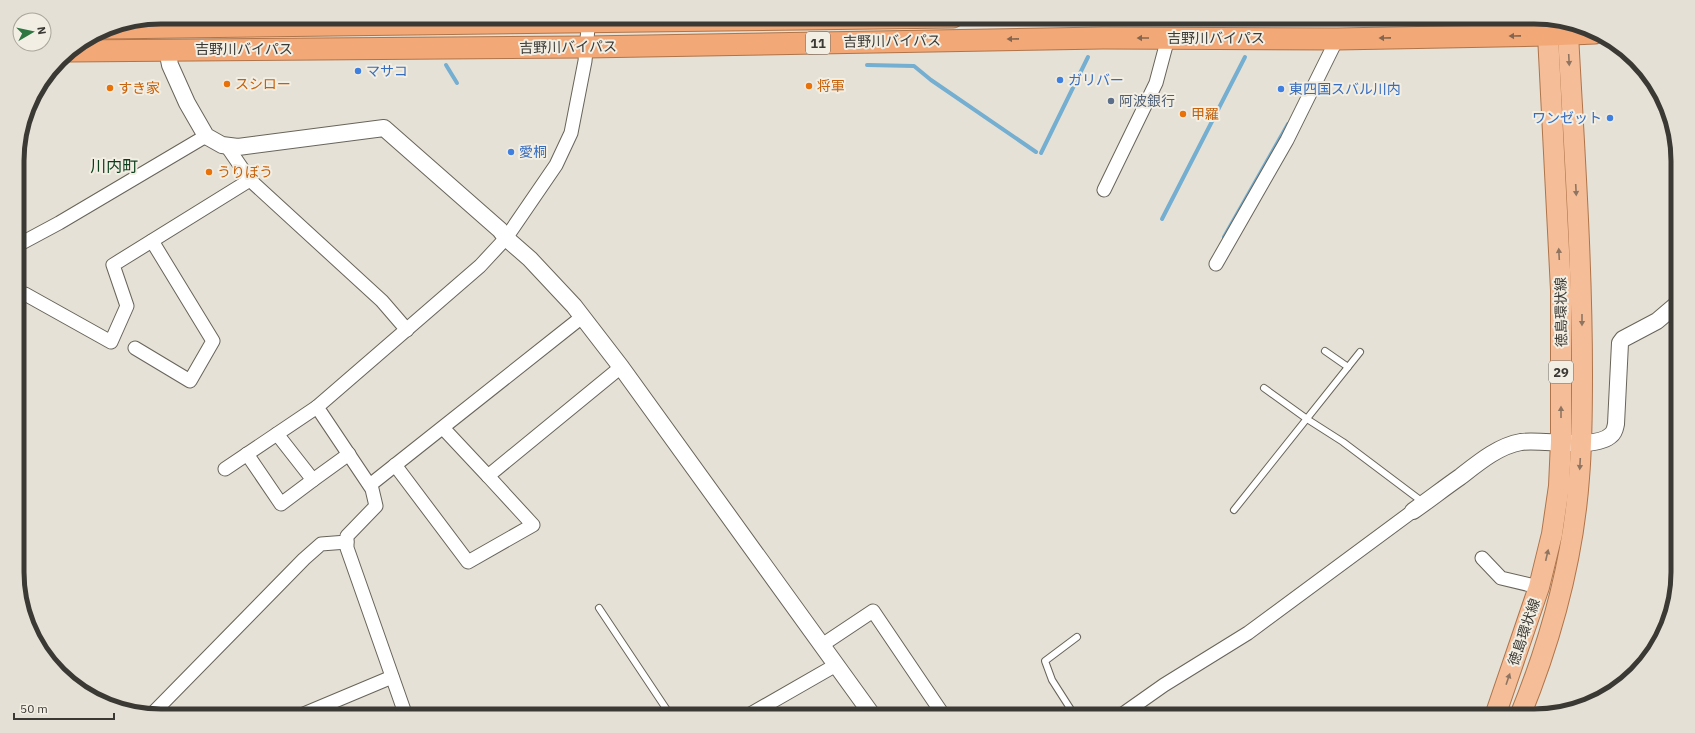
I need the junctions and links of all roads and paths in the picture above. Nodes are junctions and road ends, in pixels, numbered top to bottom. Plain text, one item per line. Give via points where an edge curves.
1 (589, 24) edge
2 (1557, 28) edge
3 (1576, 30) edge
4 (1168, 38) junction
5 (1337, 38) junction
6 (587, 47) junction
7 (167, 50) junction
8 (80, 51) edge
9 (206, 136) junction
10 (226, 145) junction
11 (250, 180) junction
12 (1104, 190) dead end
13 (506, 238) junction
14 (24, 240) edge
15 (152, 241) junction
16 (1216, 264) dead end
17 (25, 294) dead end
18 (1671, 309) edge
19 (582, 317) junction
20 (407, 330) junction
21 (135, 348) dead end
22 (1325, 351) dead end
23 (1360, 352) dead end
24 (620, 367) junction
25 (1348, 367) junction
26 (1264, 388) dead end
27 (317, 407) junction
28 (1307, 419) junction
29 (443, 428) junction
30 (277, 434) junction
31 (1561, 442) junction
32 (1581, 443) junction
33 (247, 454) junction
34 (349, 454) junction
35 (395, 465) junction
36 (225, 469) dead end
37 (488, 476) junction
38 (313, 480) junction
39 (370, 485) junction
40 (1419, 507) junction
41 (1234, 510) dead end
42 (347, 542) junction
43 (1482, 558) dead end
44 (1539, 587) junction
45 (599, 608) dead end
46 (1077, 637) dead end
47 (822, 645) junction
48 (836, 665) junction
49 (392, 677) junction
50 (157, 709) edge
51 (315, 709) edge
52 (403, 709) edge
53 (666, 709) edge
54 (760, 709) edge
55 (868, 709) edge
56 (939, 709) edge
57 (1071, 709) edge
58 (1130, 709) edge
59 (1497, 709) edge
60 (1523, 709) edge

1 - 6 street
2 - 3 highway, 吉野川バイパス / 11
2 -> 5 highway, 吉野川バイパス / 11
31 -> 2 main road, 徳島環状線 / 29
2 -> 32 main road, 徳島環状線 / 29 via 1582,300
4 - 5 highway, 吉野川バイパス / 11
4 -> 6 highway, 吉野川バイパス / 11
4 - 12 street via 1156,83
5 - 16 street via 1287,140
6 - 7 highway, 吉野川バイパス / 11
6 - 13 street via 572,134 556,165
7 - 8 highway, 吉野川バイパス / 11
7 - 9 street via 170,65 187,103
9 - 10 street
9 - 14 street via 59,223
10 - 11 street
10 - 13 street via 238,147 384,128
11 - 15 street
11 - 20 street via 382,301
13 - 19 street via 530,259
13 - 20 street via 480,266
15 - 17 street via 113,265 127,306 111,342
15 - 21 street via 214,341 190,380
18 - 32 street via 1656,321 1622,339 1618,355 1614,432 1603,440
19 - 24 street
19 - 29 street
20 - 27 street
22 - 25 lane
23 - 25 lane
24 - 37 street
24 - 47 street
25 - 28 lane
26 - 28 lane
27 - 30 street
27 - 34 street
28 - 40 lane via 1343,442
28 - 41 lane
29 - 35 street
29 - 37 street
30 - 33 street
30 - 38 street
31 - 32 street
31 - 40 street via 1528,442 1508,446 1490,455
44 -> 31 main road, 徳島環状線 / 29 via 1552,534 1559,486
32 -> 60 main road, 徳島環状線 / 29 via 1579,479 1562,587
33 - 36 street
33 - 38 street via 281,504
34 - 38 street
34 - 39 street
35 - 37 street via 468,562 533,525
35 - 39 street
39 - 42 street via 376,506 347,536
40 - 58 street via 1248,633
42 - 49 street
42 - 50 street via 321,544
43 - 44 street via 1501,578
59 -> 44 main road, 徳島環状線 / 29
45 - 53 lane
46 - 57 lane via 1045,661 1052,680
47 - 48 street
47 - 56 street via 873,611
48 - 54 street
48 - 55 street
49 - 51 street
49 - 52 street

